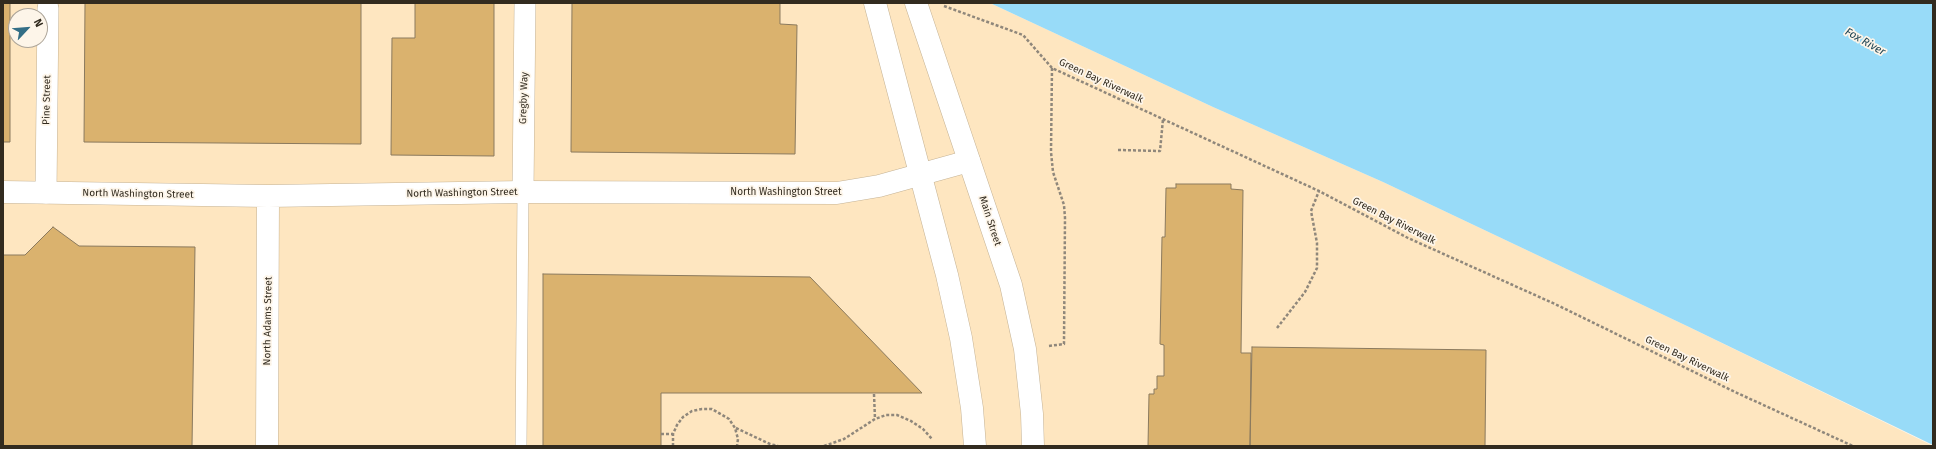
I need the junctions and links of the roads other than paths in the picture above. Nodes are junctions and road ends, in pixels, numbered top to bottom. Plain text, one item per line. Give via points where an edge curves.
1 (525, 3) edge
2 (916, 3) edge
3 (877, 10) edge
4 (48, 48) edge
5 (969, 161) junction
6 (920, 175) junction
7 (3, 192) edge
8 (523, 192) junction
9 (46, 193) junction
10 (268, 196) junction
11 (267, 446) edge
12 (521, 446) edge
13 (975, 446) edge
14 (1033, 446) edge

1 - 8 street, Gregby Way
2 - 5 street, Main Street
3 - 6 street
4 - 9 street, Pine Street
5 - 6 street, North Washington Street
5 - 14 street, Main Street via 1011,285 1026,348
6 - 8 street, North Washington Street via 863,190 837,193
6 - 13 street via 961,338
7 - 9 street, North Washington Street
8 - 10 street, North Washington Street
8 - 12 lane
9 - 10 street, North Washington Street
10 - 11 street, North Adams Street

